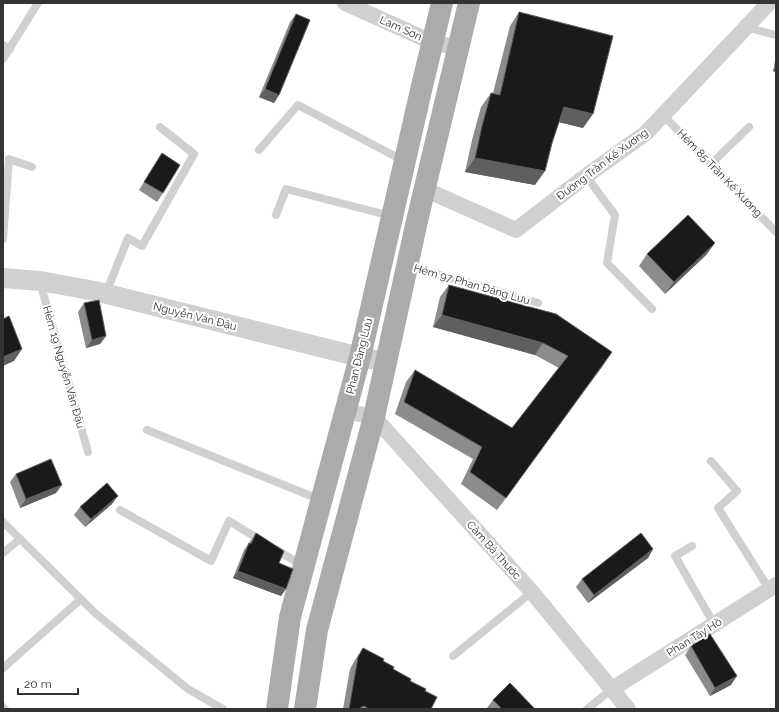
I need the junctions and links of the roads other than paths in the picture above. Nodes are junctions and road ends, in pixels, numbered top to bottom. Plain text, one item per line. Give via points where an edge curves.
1 (38, 3) edge
2 (346, 3) edge
3 (442, 3) edge
4 (469, 3) edge
5 (769, 3) edge
6 (746, 28) junction
7 (776, 35) edge
8 (432, 42) junction
9 (7, 47) edge
10 (458, 48) junction
11 (3, 59) edge
12 (663, 115) junction
13 (160, 126) dead end
14 (749, 127) dead end
15 (259, 150) dead end
16 (404, 162) junction
17 (711, 164) junction
18 (32, 167) dead end
19 (586, 176) junction
20 (424, 189) junction
21 (276, 215) dead end
22 (392, 216) junction
23 (776, 232) edge
24 (3, 239) edge
25 (407, 266) junction
26 (3, 278) edge
27 (40, 282) junction
28 (106, 294) junction
29 (538, 303) dead end
30 (652, 309) dead end
31 (360, 357) junction
32 (386, 362) junction
33 (346, 411) junction
34 (374, 417) junction
35 (147, 430) dead end
36 (88, 452) dead end
37 (711, 461) dead end
38 (321, 501) junction
39 (120, 510) dead end
40 (3, 522) edge
41 (20, 539) junction
42 (692, 546) dead end
43 (3, 553) edge
44 (304, 567) junction
45 (772, 587) edge
46 (532, 592) junction
47 (81, 599) junction
48 (714, 624) junction
49 (453, 656) dead end
50 (3, 668) edge
51 (612, 689) junction
52 (3, 707) edge
53 (5, 709) edge
54 (223, 709) edge
55 (277, 709) edge
56 (305, 709) edge
57 (587, 709) edge
58 (628, 709) edge

1 - 9 lane
2 - 8 street, Lam Sơn
3 - 8 main road, Phan Đăng Lưu
4 - 10 main road
5 - 6 street, Đường Trần Kế Xương
6 - 7 lane
6 - 12 street, Đường Trần Kế Xương
8 - 10 street, Lam Sơn
8 - 16 main road, Phan Đăng Lưu
9 - 11 lane
10 - 20 main road
12 - 17 lane, Hẻm 85 Trần Kế Xương
12 - 19 street, Đường Trần Kế Xương via 646,134
13 - 28 lane via 194,154 142,246 128,238
14 - 17 lane
15 - 16 lane via 298,105
16 - 22 main road, Phan Đăng Lưu
17 - 23 lane, Hẻm 85 Trần Kế Xương
18 - 24 lane via 9,159
19 - 20 street, Đường Trần Kế Xương via 516,230
19 - 30 lane via 615,215 607,263
20 - 25 main road
21 - 22 lane via 286,188
22 - 31 main road, Phan Đăng Lưu
25 - 29 lane, Hẻm 97 Phan Đăng Lưu
25 - 32 main road
26 - 27 street, Nguyễn Văn Đậu
27 - 28 street, Nguyễn Văn Đậu
27 - 36 lane, Hẻm 19 Nguyễn Văn Đậu
28 - 31 street, Nguyễn Văn Đậu
31 - 32 street, Nguyễn Văn Đậu
31 - 33 main road, Phan Đăng Lưu
32 - 34 main road
33 - 34 street
33 - 38 main road, Phan Đăng Lưu
34 - 46 street, Cầm Bá Thước
34 - 56 main road via 317,630
35 - 38 lane
37 - 45 lane via 737,491 718,508
38 - 44 main road, Phan Đăng Lưu
39 - 44 lane via 211,561 229,521
40 - 41 lane
41 - 43 lane
41 - 47 lane
42 - 48 lane via 675,556
44 - 55 main road, Phan Đăng Lưu via 290,617
45 - 48 street, Phan Tây Hồ
46 - 49 lane
46 - 51 street, Cầm Bá Thước
47 - 50 lane
47 - 54 lane via 95,614 188,689
48 - 51 street, Phan Tây Hồ
51 - 57 lane
51 - 58 street, Cầm Bá Thước
52 - 53 lane

